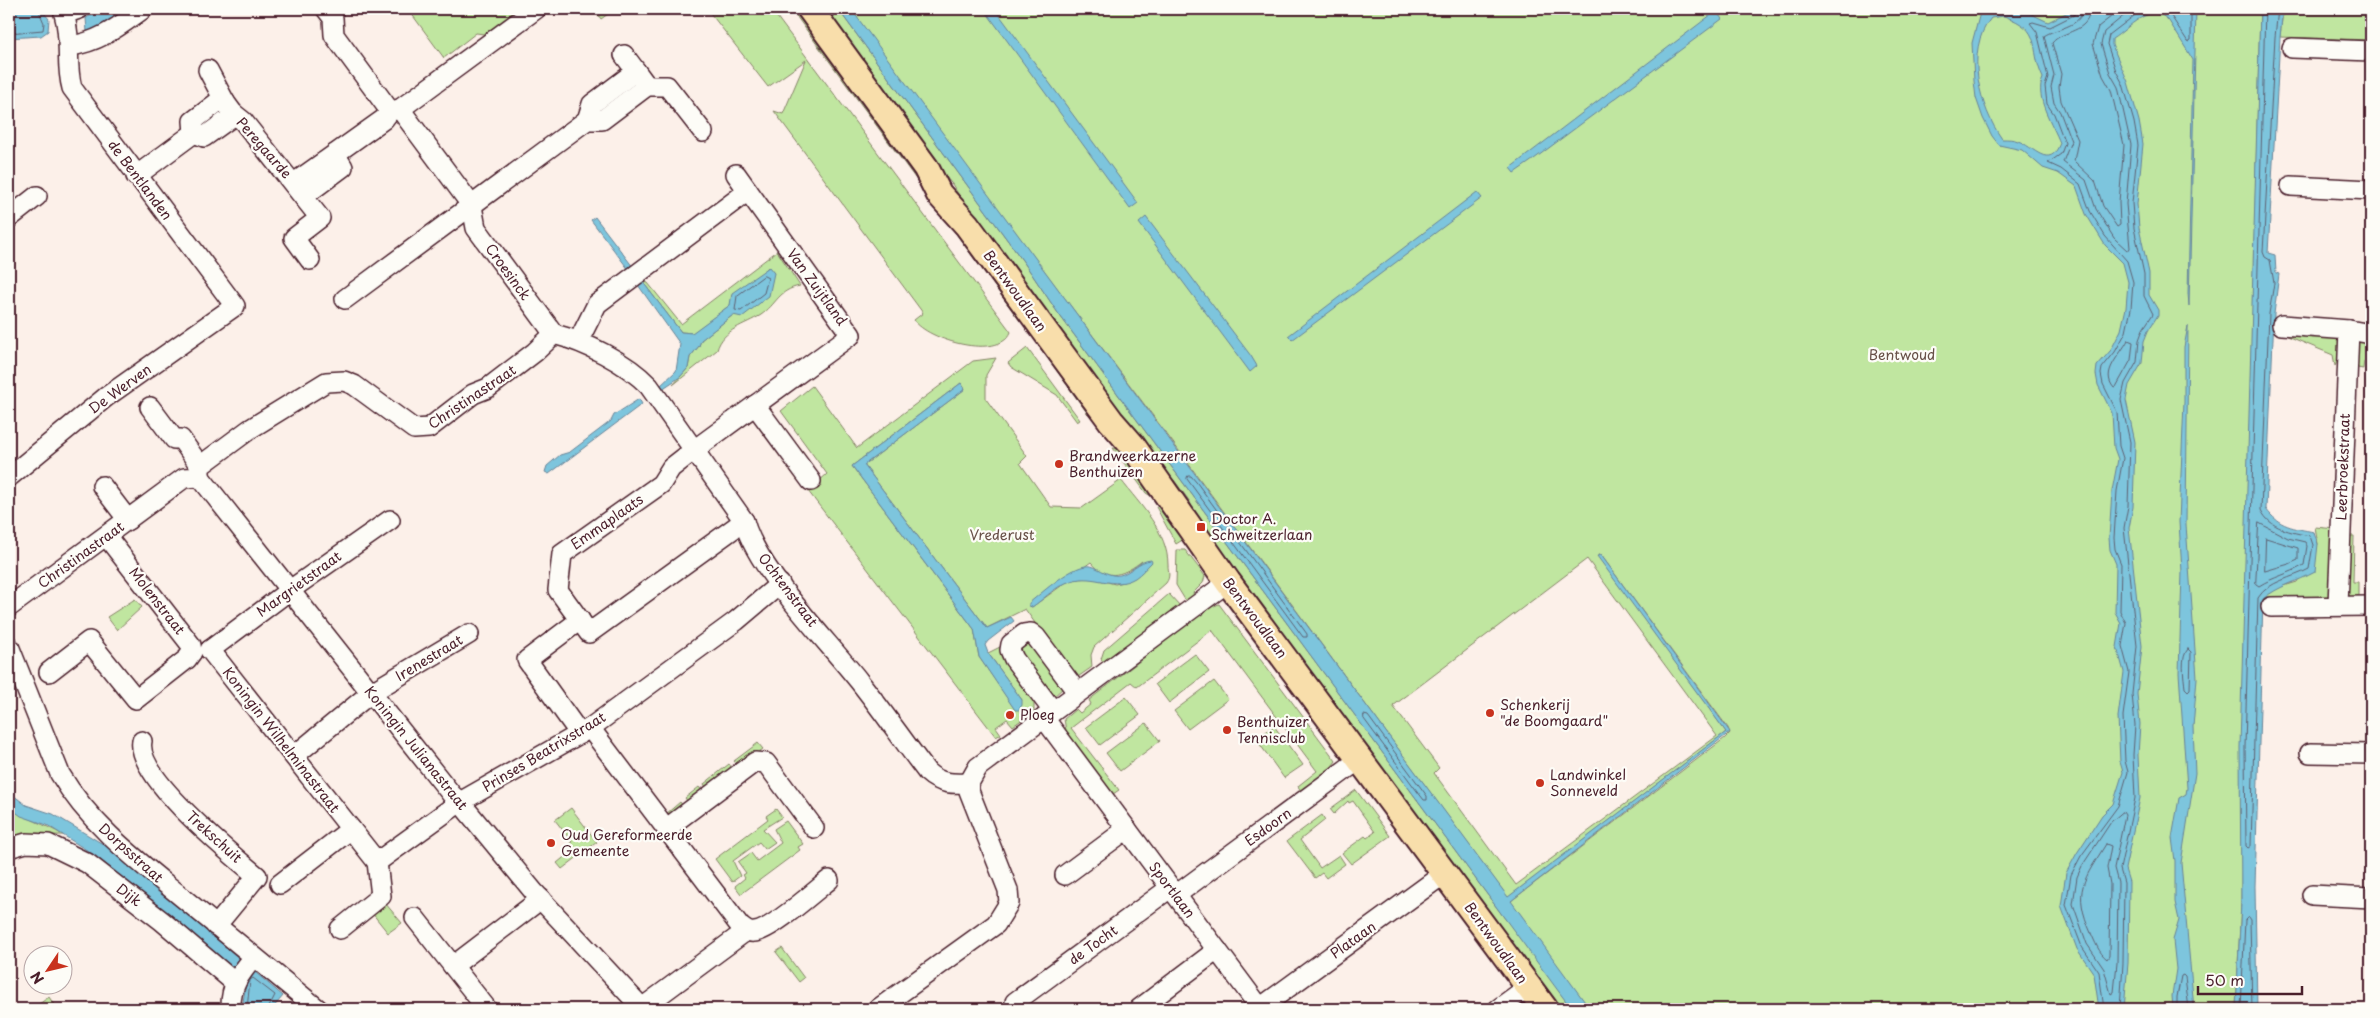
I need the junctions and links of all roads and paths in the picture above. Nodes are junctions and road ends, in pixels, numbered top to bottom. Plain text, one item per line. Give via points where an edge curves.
1 (143, 9) edge
2 (536, 9) edge
3 (810, 9) edge
4 (68, 10) edge
5 (335, 12) edge
6 (70, 46) junction
7 (2292, 48) dead end
8 (2371, 51) edge
9 (624, 55) dead end
10 (208, 70) dead end
11 (642, 78) junction
12 (229, 108) junction
13 (395, 110) junction
14 (702, 132) dead end
15 (736, 174) dead end
16 (136, 176) junction
17 (2290, 186) dead end
18 (299, 190) junction
19 (2371, 190) edge
20 (748, 191) junction
21 (38, 196) dead end
22 (472, 206) junction
23 (9, 218) edge
24 (310, 260) dead end
25 (345, 299) dead end
26 (235, 306) joint
27 (2282, 325) dead end
28 (2349, 330) junction
29 (554, 334) junction
30 (2371, 334) edge
31 (579, 340) junction
32 (755, 406) junction
33 (150, 407) dead end
34 (694, 450) junction
35 (200, 472) junction
36 (9, 477) edge
37 (811, 481) dead end
38 (102, 486) dead end
39 (128, 520) junction
40 (390, 520) dead end
41 (744, 521) junction
42 (107, 536) junction
43 (1228, 582) junction
44 (780, 584) junction
45 (290, 590) junction
46 (2338, 605) junction
47 (2371, 606) edge
48 (9, 607) edge
49 (2271, 607) dead end
50 (585, 627) junction
51 (469, 634) dead end
52 (9, 646) edge
53 (201, 651) junction
54 (49, 672) dead end
55 (372, 692) junction
56 (1077, 692) junction
57 (1048, 714) junction
58 (585, 731) junction
59 (142, 741) dead end
60 (2310, 753) dead end
61 (2371, 754) edge
62 (294, 756) junction
63 (1360, 759) junction
64 (969, 783) junction
65 (460, 802) junction
66 (667, 828) junction
67 (814, 828) dead end
68 (351, 829) junction
69 (1127, 829) junction
70 (9, 848) edge
71 (377, 862) junction
72 (1445, 873) junction
73 (1065, 876) dead end
74 (829, 880) dead end
75 (280, 884) dead end
76 (1173, 892) junction
77 (2312, 895) dead end
78 (2371, 898) edge
79 (541, 899) junction
80 (415, 918) dead end
81 (216, 926) junction
82 (340, 929) dead end
83 (746, 931) junction
84 (1217, 950) junction
85 (453, 966) junction
86 (244, 970) junction
87 (1528, 987) junction
88 (1015, 1002) dead end
89 (231, 1009) edge
90 (318, 1009) edge
91 (487, 1009) edge
92 (642, 1009) edge
93 (878, 1009) edge
94 (1139, 1009) edge
95 (1261, 1009) edge
96 (1498, 1009) edge
97 (1545, 1009) edge

1 - 6 street via 101,38
2 - 13 street
3 - 43 main road, Bentwoudlaan via 926,168 939,194 967,225 1148,468
4 - 6 street, de Bentlanden
5 - 13 street, Croesinck via 334,35
6 - 16 street, de Bentlanden via 69,79 72,88
7 - 8 street
9 - 11 street
10 - 12 street, Peregaarde
11 - 14 street via 667,86
11 - 22 street via 602,120 587,120
12 - 16 street via 229,119 204,137 194,133
12 - 18 street, Peregaarde via 243,120
13 - 18 street via 335,154 343,167
13 - 22 street, Croesinck
15 - 20 street, Van Zuijtland
16 - 26 street, de Bentlanden
17 - 19 street
18 - 24 street, Peregaarde via 320,218 294,238
20 - 31 street via 597,304
20 - 32 street, Van Zuijtland via 851,335
21 - 23 street
22 - 25 street
22 - 29 street, Croesinck via 476,228
26 - 36 street, De Werven via 106,397
27 - 28 street
28 - 30 street
28 - 46 street, Leerbroekstraat
29 - 31 street
29 - 35 street, Christinastraat via 488,388 473,394 429,428 414,429 354,385 334,380 250,428
31 - 34 street via 639,376
32 - 34 street, Van Zuijtland
32 - 37 street
33 - 35 street via 174,439 181,439
34 - 41 street, Ochtenstraat
34 - 50 street, Emmaplaats via 672,468 661,484 562,554 558,590
35 - 39 street, Christinastraat via 184,478
35 - 45 street, Koningin Julianastraat
38 - 39 street, Christinastraat
39 - 42 street, Christinastraat
40 - 45 street, Margrietstraat
41 - 44 street, Ochtenstraat via 748,537
41 - 50 street
42 - 48 street, Christinastraat
42 - 53 street, Molenstraat via 191,645
43 - 56 street
43 - 63 main road, Bentwoudlaan
44 - 58 street, Prinses Beatrixstraat via 736,621
44 - 64 street, Ochtenstraat via 927,772 936,780 950,784
45 - 53 street, Margrietstraat
45 - 55 street, Koningin Julianastraat
46 - 47 street
46 - 49 street
50 - 58 street via 527,660
51 - 55 street, Irenestraat
52 - 81 street, Dorpsstraat via 50,752 72,794 127,852
53 - 54 street, Margrietstraat via 136,699 95,636
53 - 62 street, Koningin Wilhelminastraat
55 - 62 street, Irenestraat
55 - 65 street, Koningin Julianastraat
56 - 57 street
56 - 57 street, Sportlaan via 1036,637 1024,634 1011,644 1010,650
57 - 64 street via 978,767
57 - 69 street, Sportlaan
58 - 65 street, Prinses Beatrixstraat
58 - 66 street
59 - 81 street, Trekschuit via 145,760 189,816 257,876
60 - 61 street
62 - 68 street, Koningin Wilhelminastraat
63 - 72 main road, Bentwoudlaan
63 - 76 street, Esdoorn
64 - 93 street via 971,798 1008,890 1009,903 996,924
65 - 71 street, Prinses Beatrixstraat
65 - 79 street, Koningin Julianastraat
66 - 67 street via 755,762 766,763
66 - 83 street
68 - 71 street, Koningin Wilhelminastraat
68 - 75 street
69 - 73 street
69 - 76 street, Sportlaan
70 - 86 street, Dijk via 26,843 48,844 86,863 162,921
71 - 82 street via 381,896
72 - 87 main road, Bentwoudlaan
72 - 95 street, Plataan
74 - 83 street via 771,925 755,933
76 - 84 street, Sportlaan
76 - 88 street, de Tocht via 1110,932
77 - 78 street
79 - 85 street
79 - 92 street, Koningin Julianastraat
80 - 85 street
81 - 86 street, Dorpsstraat
83 - 92 street
84 - 94 street
84 - 95 street, Sportlaan
85 - 91 street
86 - 89 street via 231,993
86 - 90 street, Dorpsstraat
87 - 96 street
87 - 97 main road, Bentwoudlaan

